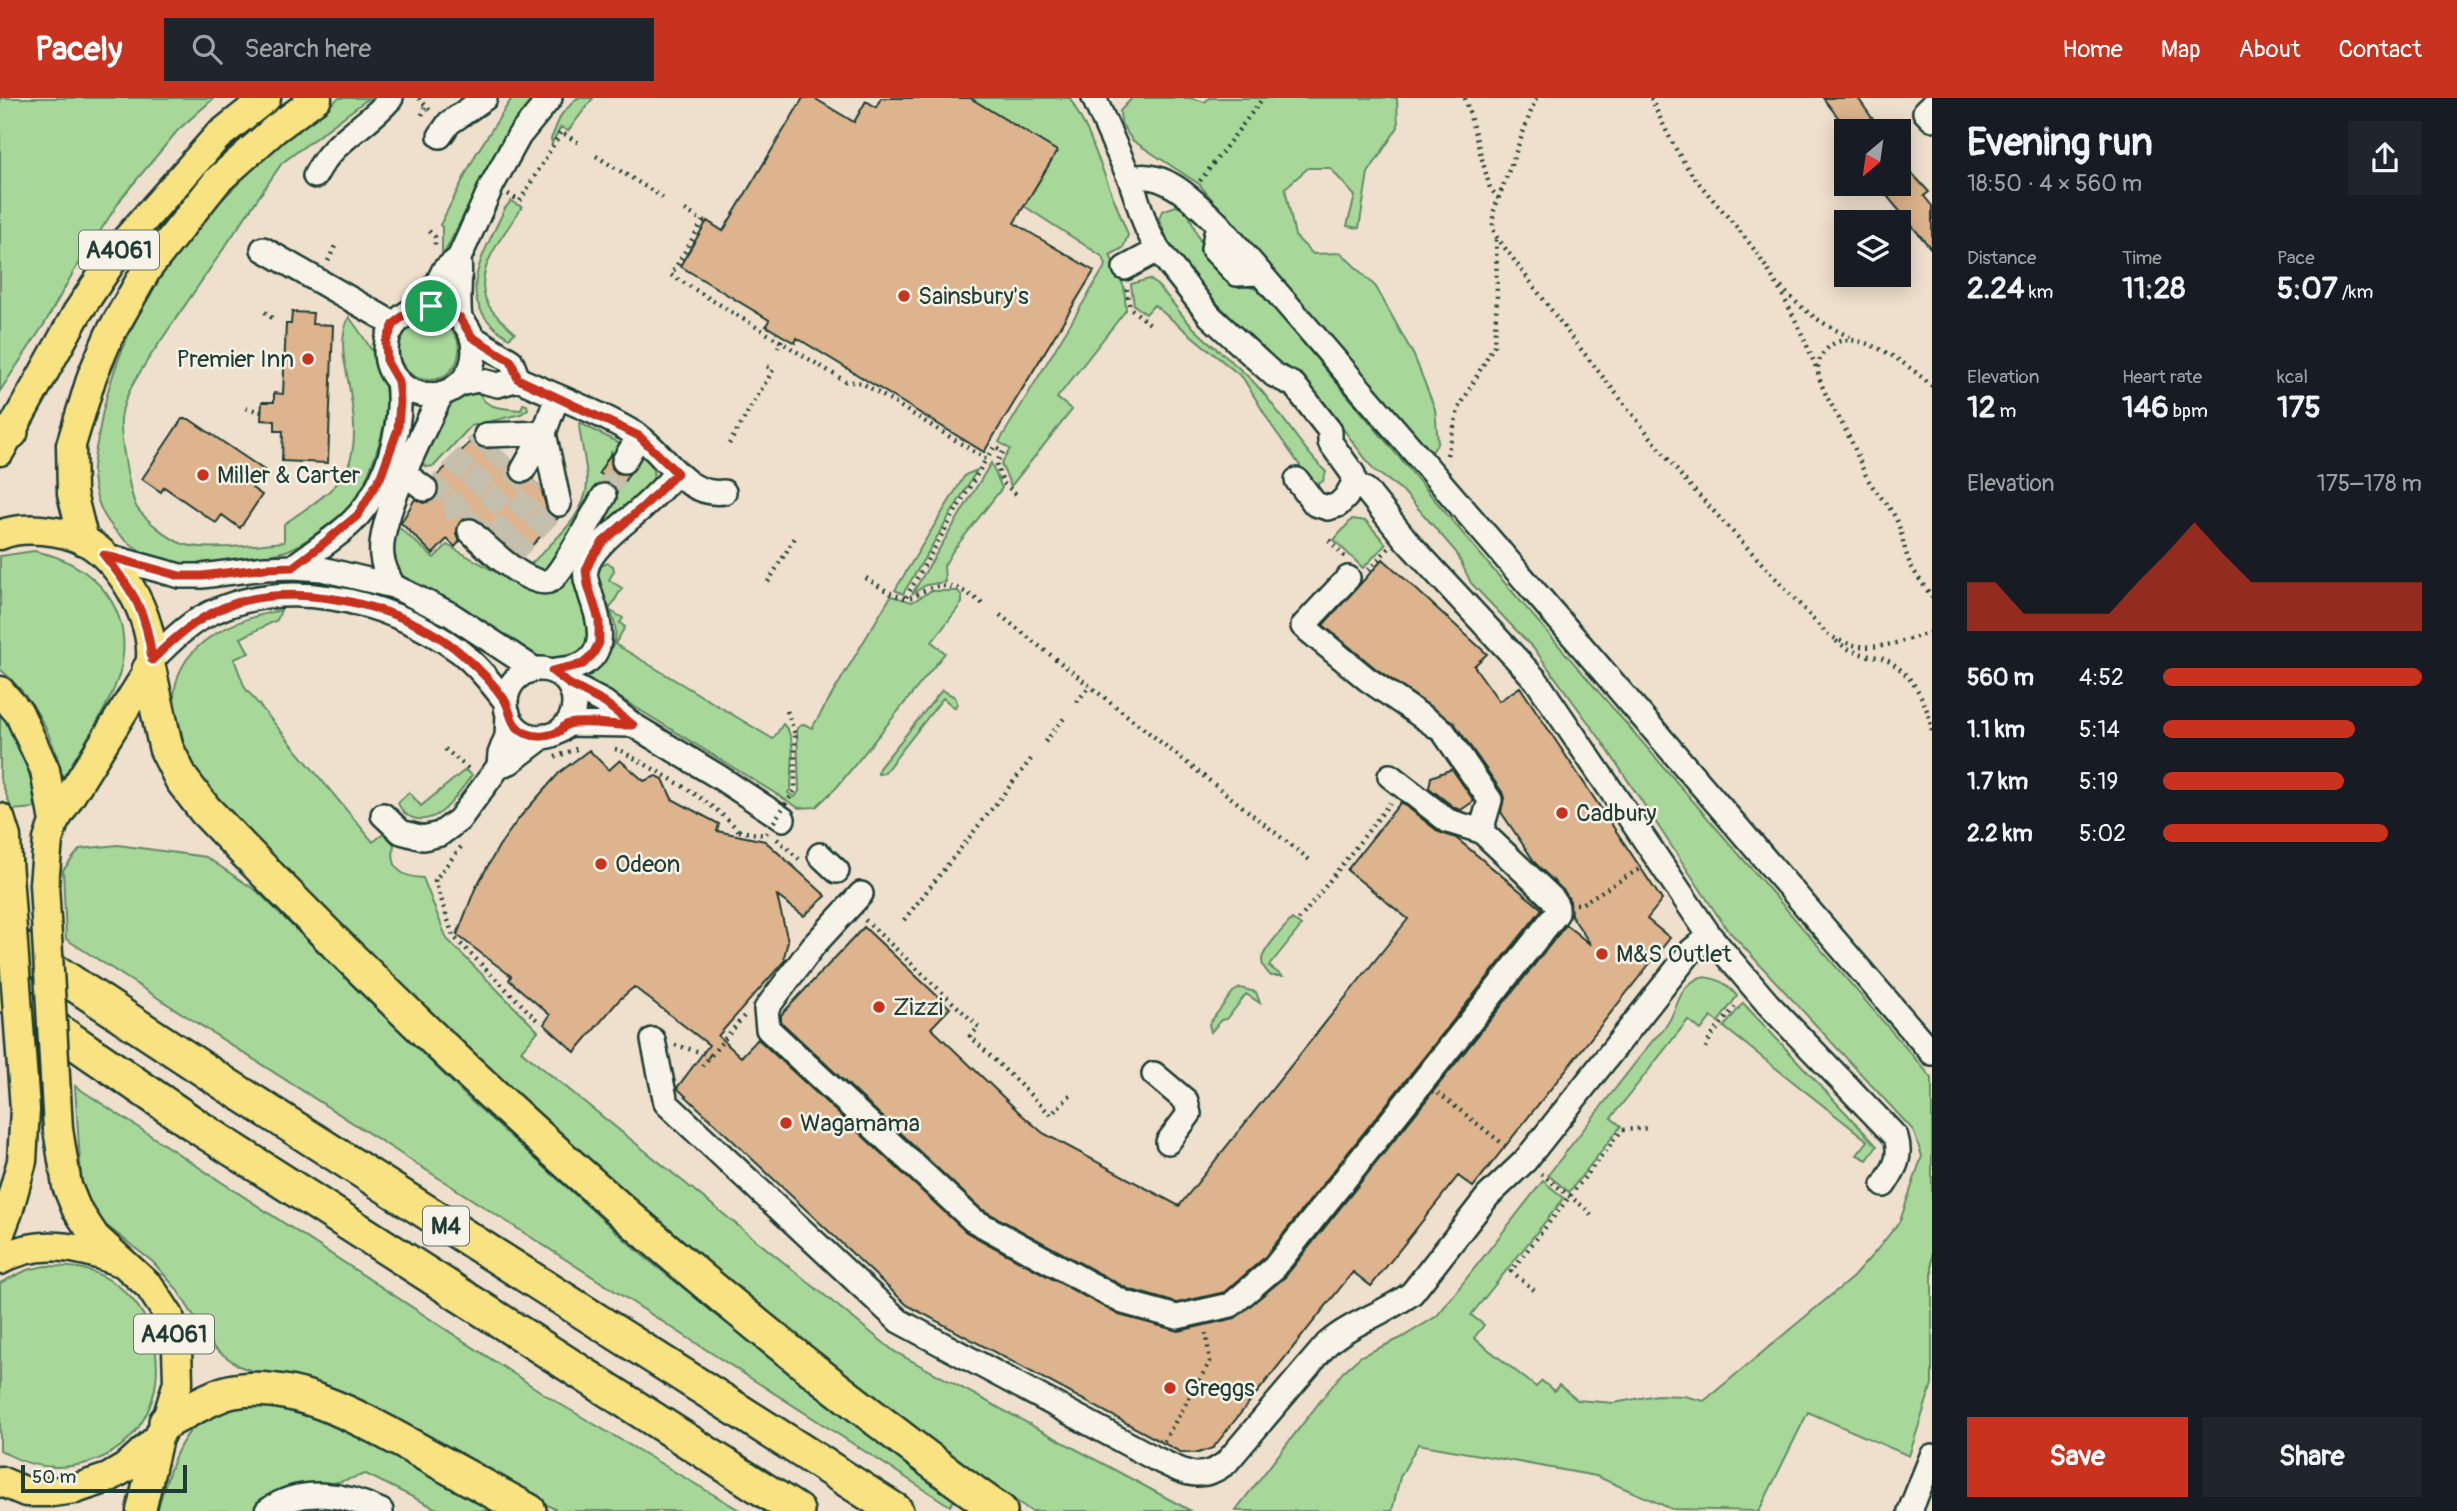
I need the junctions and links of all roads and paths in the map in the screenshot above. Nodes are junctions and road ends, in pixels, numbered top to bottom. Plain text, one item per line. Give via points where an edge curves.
1 (266, 98) edge
2 (317, 98) edge
3 (485, 98) edge
4 (550, 98) edge
5 (1094, 98) edge
6 (1263, 98) edge
7 (1465, 98) edge
8 (1536, 98) edge
9 (1651, 98) edge
10 (387, 103) edge
11 (425, 107) dead end
12 (422, 115) dead end
13 (440, 136) dead end
14 (579, 144) dead end
15 (596, 156) dead end
16 (315, 176) dead end
17 (1130, 179) junction
18 (510, 195) dead end
19 (1190, 197) junction
20 (667, 200) dead end
21 (1499, 200) junction
22 (685, 210) dead end
23 (1496, 236) junction
24 (336, 244) dead end
25 (263, 249) dead end
26 (1158, 250) junction
27 (459, 258) junction
28 (1768, 270) junction
29 (323, 271) dead end
30 (1125, 275) joint
31 (418, 308) junction
32 (265, 312) dead end
33 (272, 318) dead end
34 (394, 324) junction
35 (1150, 324) dead end
36 (466, 328) junction
37 (1856, 339) junction
38 (768, 364) dead end
39 (1818, 372) junction
40 (518, 379) junction
41 (398, 381) junction
42 (1932, 386) edge
43 (450, 388) junction
44 (557, 397) junction
45 (246, 408) dead end
46 (262, 412) dead end
47 (544, 433) junction
48 (486, 435) dead end
49 (639, 436) junction
50 (4, 439) edge
51 (729, 444) dead end
52 (504, 452) tunnel mouth
53 (986, 459) junction
54 (624, 461) tunnel mouth
55 (523, 470) tunnel mouth
56 (677, 473) junction
57 (402, 480) junction
58 (1297, 480) dead end
59 (1354, 483) junction
60 (541, 487) tunnel mouth
61 (425, 489) dead end
62 (1447, 491) junction
63 (724, 492) dead end
64 (1017, 495) dead end
65 (604, 496) tunnel mouth
66 (559, 505) dead end
67 (0, 535) edge
68 (796, 536) dead end
69 (480, 537) dead end
70 (1406, 540) junction
71 (94, 548) junction
72 (293, 567) junction
73 (866, 578) dead end
74 (1348, 578) joint
75 (768, 582) dead end
76 (393, 586) junction
77 (906, 597) junction
78 (1932, 597) edge
79 (983, 604) dead end
80 (1000, 615) dead end
81 (1932, 632) edge
82 (1827, 634) junction
83 (150, 665) junction
84 (552, 675) junction
85 (1090, 685) junction
86 (0, 691) edge
87 (1077, 702) dead end
88 (507, 707) junction
89 (788, 711) dead end
90 (1065, 717) dead end
91 (567, 724) junction
92 (633, 725) junction
93 (1932, 732) edge
94 (544, 736) junction
95 (1045, 742) dead end
96 (445, 748) dead end
97 (584, 748) dead end
98 (607, 748) dead end
99 (1032, 758) dead end
100 (550, 760) dead end
101 (499, 766) junction
102 (467, 767) dead end
103 (1399, 782) joint
104 (383, 815) dead end
105 (0, 818) edge
106 (783, 819) dead end
107 (54, 822) junction
108 (1481, 831) junction
109 (470, 837) dead end
110 (1655, 858) junction
111 (1311, 861) dead end
112 (1326, 873) dead end
113 (1332, 877) junction
114 (861, 894) dead end
115 (1557, 907) junction
116 (904, 920) dead end
117 (1299, 920) dead end
118 (0, 935) edge
119 (892, 936) dead end
120 (1710, 936) junction
121 (887, 941) dead end
122 (1754, 987) junction
123 (0, 991) edge
124 (766, 1009) junction
125 (539, 1023) dead end
126 (653, 1040) joint
127 (1706, 1048) dead end
128 (1932, 1053) edge
129 (710, 1057) junction
130 (702, 1066) dead end
131 (1154, 1074) dead end
132 (1424, 1081) junction
133 (1073, 1092) dead end
134 (1066, 1100) dead end
135 (1649, 1129) dead end
136 (1168, 1142) dead end
137 (1509, 1149) dead end
138 (1542, 1174) dead end
139 (1884, 1185) dead end
140 (1569, 1197) junction
141 (1593, 1218) dead end
142 (0, 1233) edge
143 (0, 1260) edge
144 (123, 1263) junction
145 (1534, 1290) dead end
146 (1204, 1311) junction
147 (162, 1430) junction
148 (1932, 1456) edge
149 (1154, 1458) junction
150 (23, 1494) edge
151 (141, 1511) edge
152 (267, 1511) edge
153 (381, 1511) edge
154 (529, 1511) edge
155 (797, 1511) edge
156 (896, 1511) edge
157 (1000, 1511) edge
158 (1910, 1511) edge

1 - 50 main road, A4061 via 217,137 126,240 77,313
2 - 71 main road, A4061 via 218,180 147,269 108,337 71,445 72,494
3 - 13 street
4 - 27 street via 519,136
5 - 17 street
6 - 19 path
7 - 21 path via 1490,188
8 - 21 path
9 - 28 path via 1696,180
10 - 16 street via 343,138
11 - 12 path
14 - 18 path via 561,132 520,201
15 - 20 path
17 - 19 street via 1151,175
17 - 26 street
19 - 62 street
21 - 23 path via 1492,220
22 - 53 path via 703,221 671,275 845,381 862,383
23 - 62 path via 1494,345 1454,422 1447,453
23 - 82 path via 1683,478
24 - 29 path
25 - 34 street
26 - 30 street
26 - 59 street via 1210,316 1274,375 1294,385 1330,431 1330,442 1353,474
27 - 31 street via 444,270
27 - 36 street via 458,300
28 - 37 path via 1805,312
28 - 39 path
30 - 35 path via 1130,308
31 - 34 street
31 - 36 street via 441,308
32 - 33 path
34 - 41 street via 386,355
36 - 40 street via 511,361
36 - 43 street via 473,359
37 - 39 path via 1842,339 1829,346
37 - 42 path via 1883,351
38 - 51 path via 773,370
39 - 78 path via 1860,464 1895,517 1911,566
40 - 43 street via 498,385 478,380
40 - 44 street
41 - 43 street via 420,393
41 - 72 street via 398,429 365,506
43 - 57 street
44 - 47 street
44 - 49 street
45 - 46 path
47 - 48 street
47 - 52 street
47 - 55 street
47 - 60 street
47 - 66 street
49 - 54 street
49 - 56 street
53 - 64 path via 995,446 1003,452 996,463 1003,483
53 - 77 path
56 - 63 street via 692,487
56 - 84 street via 603,542 591,559 586,570 599,620 599,643 583,664
57 - 61 street via 413,480
57 - 76 street via 382,539 381,554
58 - 59 street via 1315,504 1328,508 1338,505
59 - 70 street via 1366,490
62 - 128 street
65 - 69 street via 547,582 533,580
67 - 71 main road via 40,530
68 - 75 path
70 - 74 path via 1392,545 1366,571
70 - 110 street via 1536,680
71 - 72 street via 180,576
71 - 83 main road, A4061 via 135,596 149,635
72 - 76 street
73 - 77 path
74 - 108 street via 1303,626 1367,679 1443,731 1490,800
76 - 84 street
77 - 79 path via 944,585 956,586
80 - 85 path
81 - 82 path via 1871,648
82 - 93 path via 1846,648 1880,657 1902,671 1923,699
83 - 88 street via 176,636 237,602 307,595 390,614 438,637 482,672
83 - 107 main road, A4061
83 - 157 highway via 166,748 182,780 205,810 384,993 594,1189 706,1285
84 - 88 street via 520,675 510,687
84 - 91 street via 574,700
84 - 92 street via 605,703
85 - 87 path
85 - 111 path
86 - 107 main road via 19,713 46,770
88 - 94 street via 518,728
88 - 101 street via 508,736
89 - 98 path, bridge via 794,734 795,790 765,835 739,831 701,799 620,750
90 - 95 path
91 - 92 street
91 - 94 street
92 - 106 street
94 - 101 street
96 - 102 path
97 - 100 path
99 - 116 path
101 - 104 street via 459,820 440,834 423,838 401,832
103 - 108 street via 1448,821
103 - 113 path via 1392,800
105 - 142 main road, bridge via 6,837 25,1109 22,1161
107 - 144 main road, A4061, bridge via 44,884 58,1129 67,1186 76,1208 95,1237
108 - 115 street
109 - 125 path via 435,880 453,936
110 - 115 path via 1581,904
110 - 120 street
112 - 113 path
113 - 117 path
114 - 124 street via 813,946
115 - 132 street via 1533,945
118 - 156 highway, M4
119 - 121 path
120 - 122 street
120 - 149 street via 1692,950 1525,1161 1488,1196 1412,1293 1326,1344 1217,1470 1195,1474
122 - 127 path
122 - 139 street via 1895,1137 1899,1157
123 - 155 highway, M4 via 213,1137
124 - 129 path via 746,1014
124 - 146 street via 768,1029 973,1220 1123,1302 1178,1317
126 - 129 path
126 - 149 street via 666,1103 899,1321
129 - 130 path
131 - 136 street via 1186,1101 1189,1114
132 - 137 path
132 - 146 street via 1274,1268 1231,1306
133 - 134 path
135 - 140 path via 1622,1130
138 - 140 path
140 - 141 path
140 - 145 path via 1511,1271
143 - 144 main road, A4061 via 30,1248 56,1245
144 - 147 main road, A4061 via 150,1287 169,1316 177,1350 178,1382
146 - 149 path via 1210,1362
147 - 150 main road via 125,1468 108,1478 75,1489
147 - 151 main road
147 - 154 highway via 233,1391 298,1395 367,1422
148 - 158 street
152 - 153 street via 288,1499 340,1495

